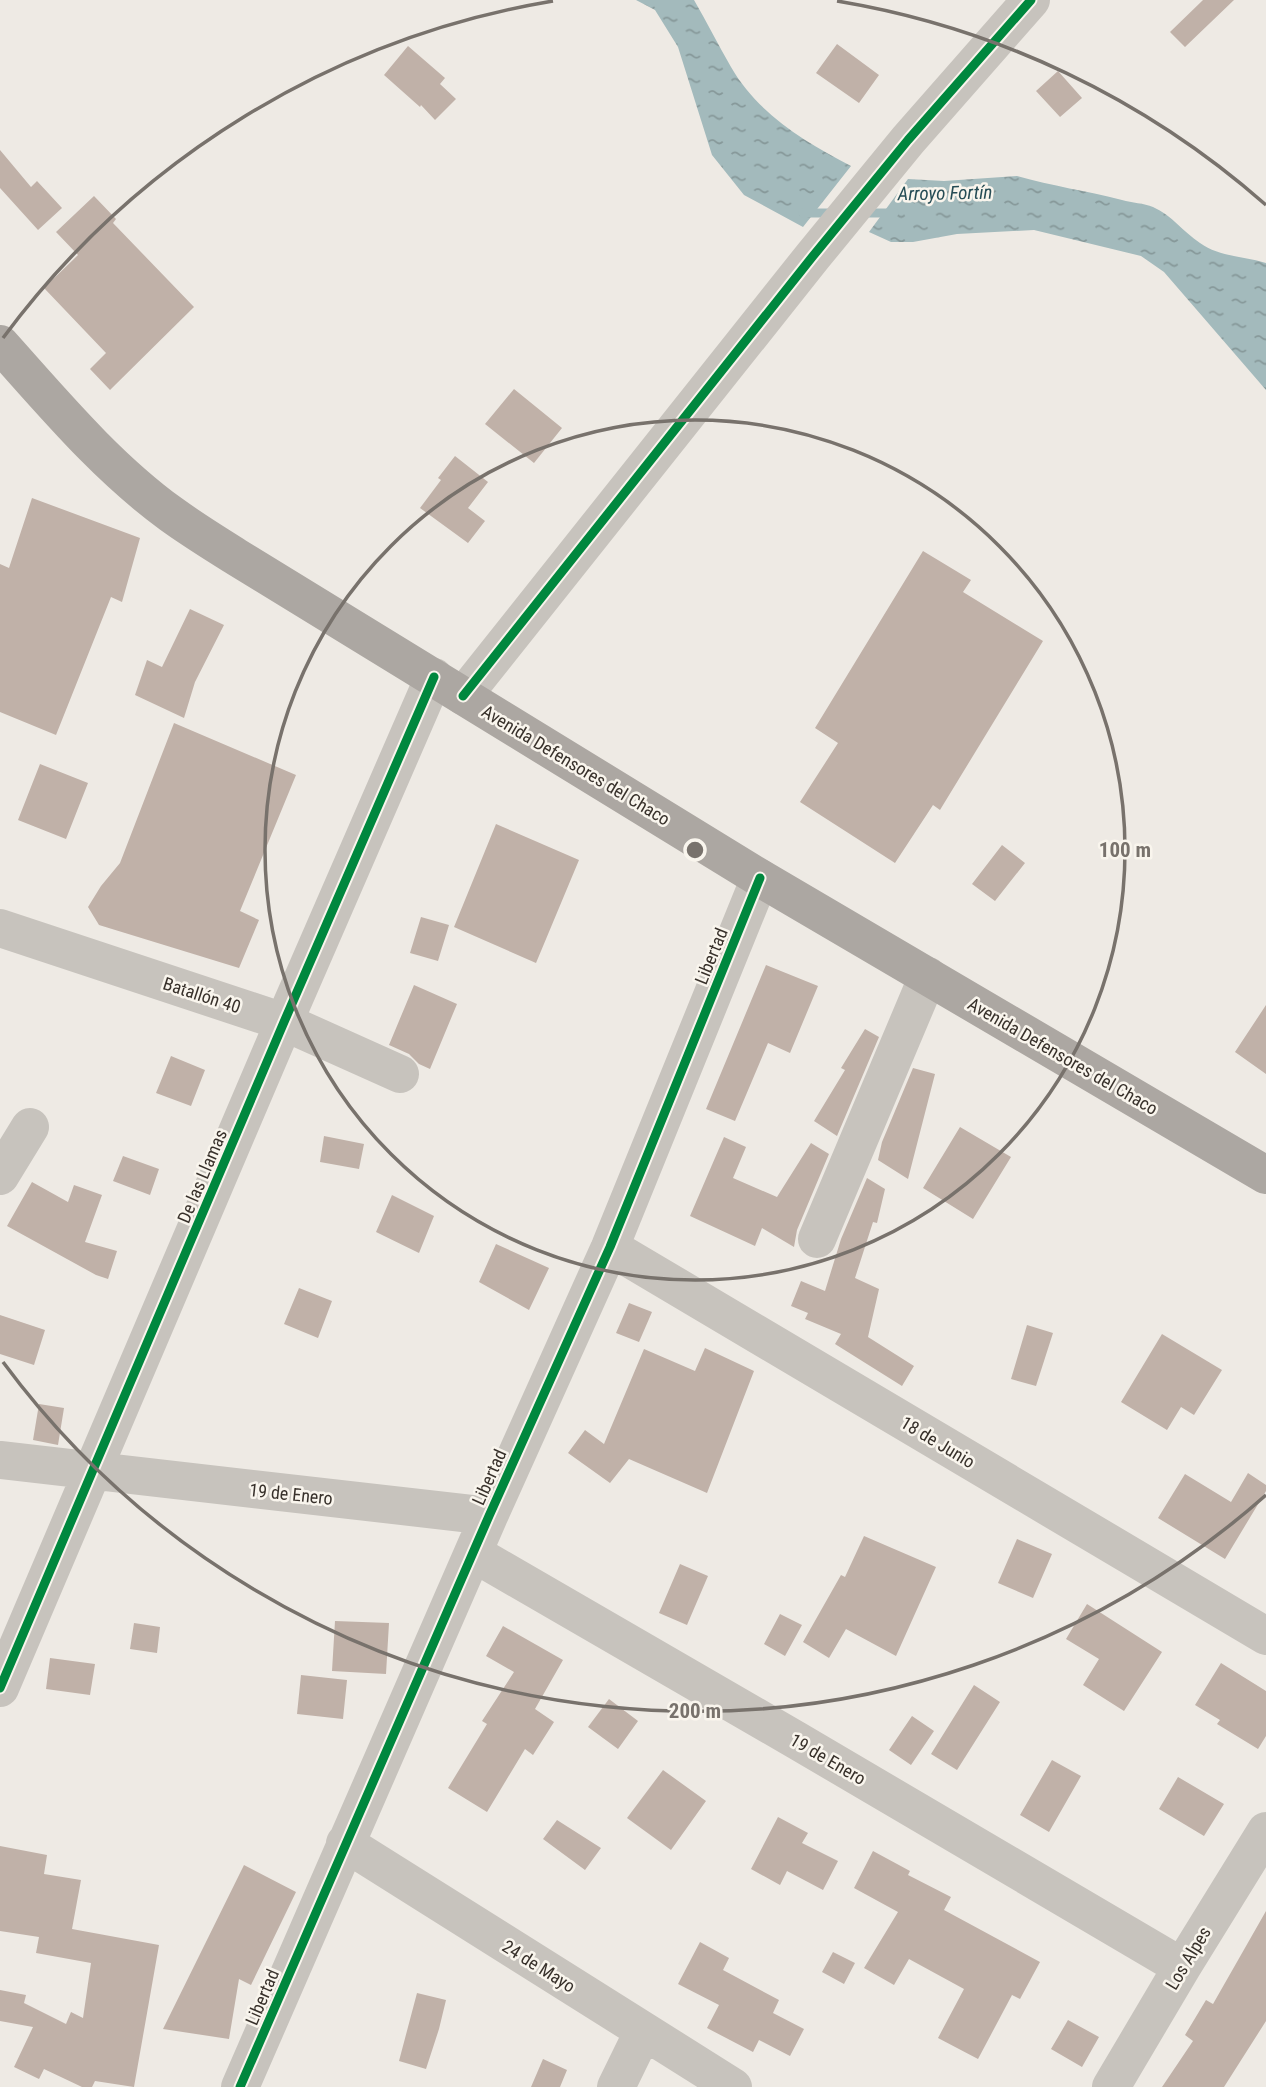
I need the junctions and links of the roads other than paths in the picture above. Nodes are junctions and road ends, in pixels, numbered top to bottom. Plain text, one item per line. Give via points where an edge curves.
1 (1031, 0) edge
2 (0, 344) edge
3 (449, 687) junction
4 (760, 878) junction
5 (0, 928) edge
6 (928, 976) junction
7 (284, 1023) junction
8 (400, 1074) dead end
9 (30, 1126) dead end
10 (1266, 1175) edge
11 (0, 1176) edge
12 (817, 1239) dead end
13 (610, 1247) junction
14 (0, 1460) edge
15 (94, 1471) junction
16 (489, 1516) junction
17 (474, 1553) junction
18 (1266, 1636) edge
19 (0, 1688) edge
20 (1266, 1831) edge
21 (345, 1843) junction
22 (1182, 1967) junction
23 (643, 2032) junction
24 (240, 2087) edge
25 (616, 2087) edge
26 (733, 2087) edge
27 (1111, 2087) edge

1 - 3 street, De las Llamas
2 - 3 main road, Avenida Defensores del Chaco via 72,425 170,514
3 - 4 main road, Avenida Defensores del Chaco
3 - 7 street, De las Llamas
4 - 6 main road, Avenida Defensores del Chaco
4 - 13 street, Libertad
5 - 7 street, Batallón 40
6 - 10 main road, Avenida Defensores del Chaco
6 - 12 street
7 - 8 street, Batallón 40
7 - 15 street, De las Llamas
9 - 11 street
13 - 16 street, Libertad
13 - 18 street, 18 de Junio
14 - 15 street, 19 de Enero
15 - 16 street, 19 de Enero
15 - 19 street, De las Llamas
16 - 17 street, Libertad
17 - 21 street, Libertad
17 - 22 street, 19 de Enero
20 - 22 street, Los Alpes
21 - 23 street, 24 de Mayo
21 - 24 street, Libertad
22 - 27 street, Los Alpes
23 - 25 street
23 - 26 street, 24 de Mayo

